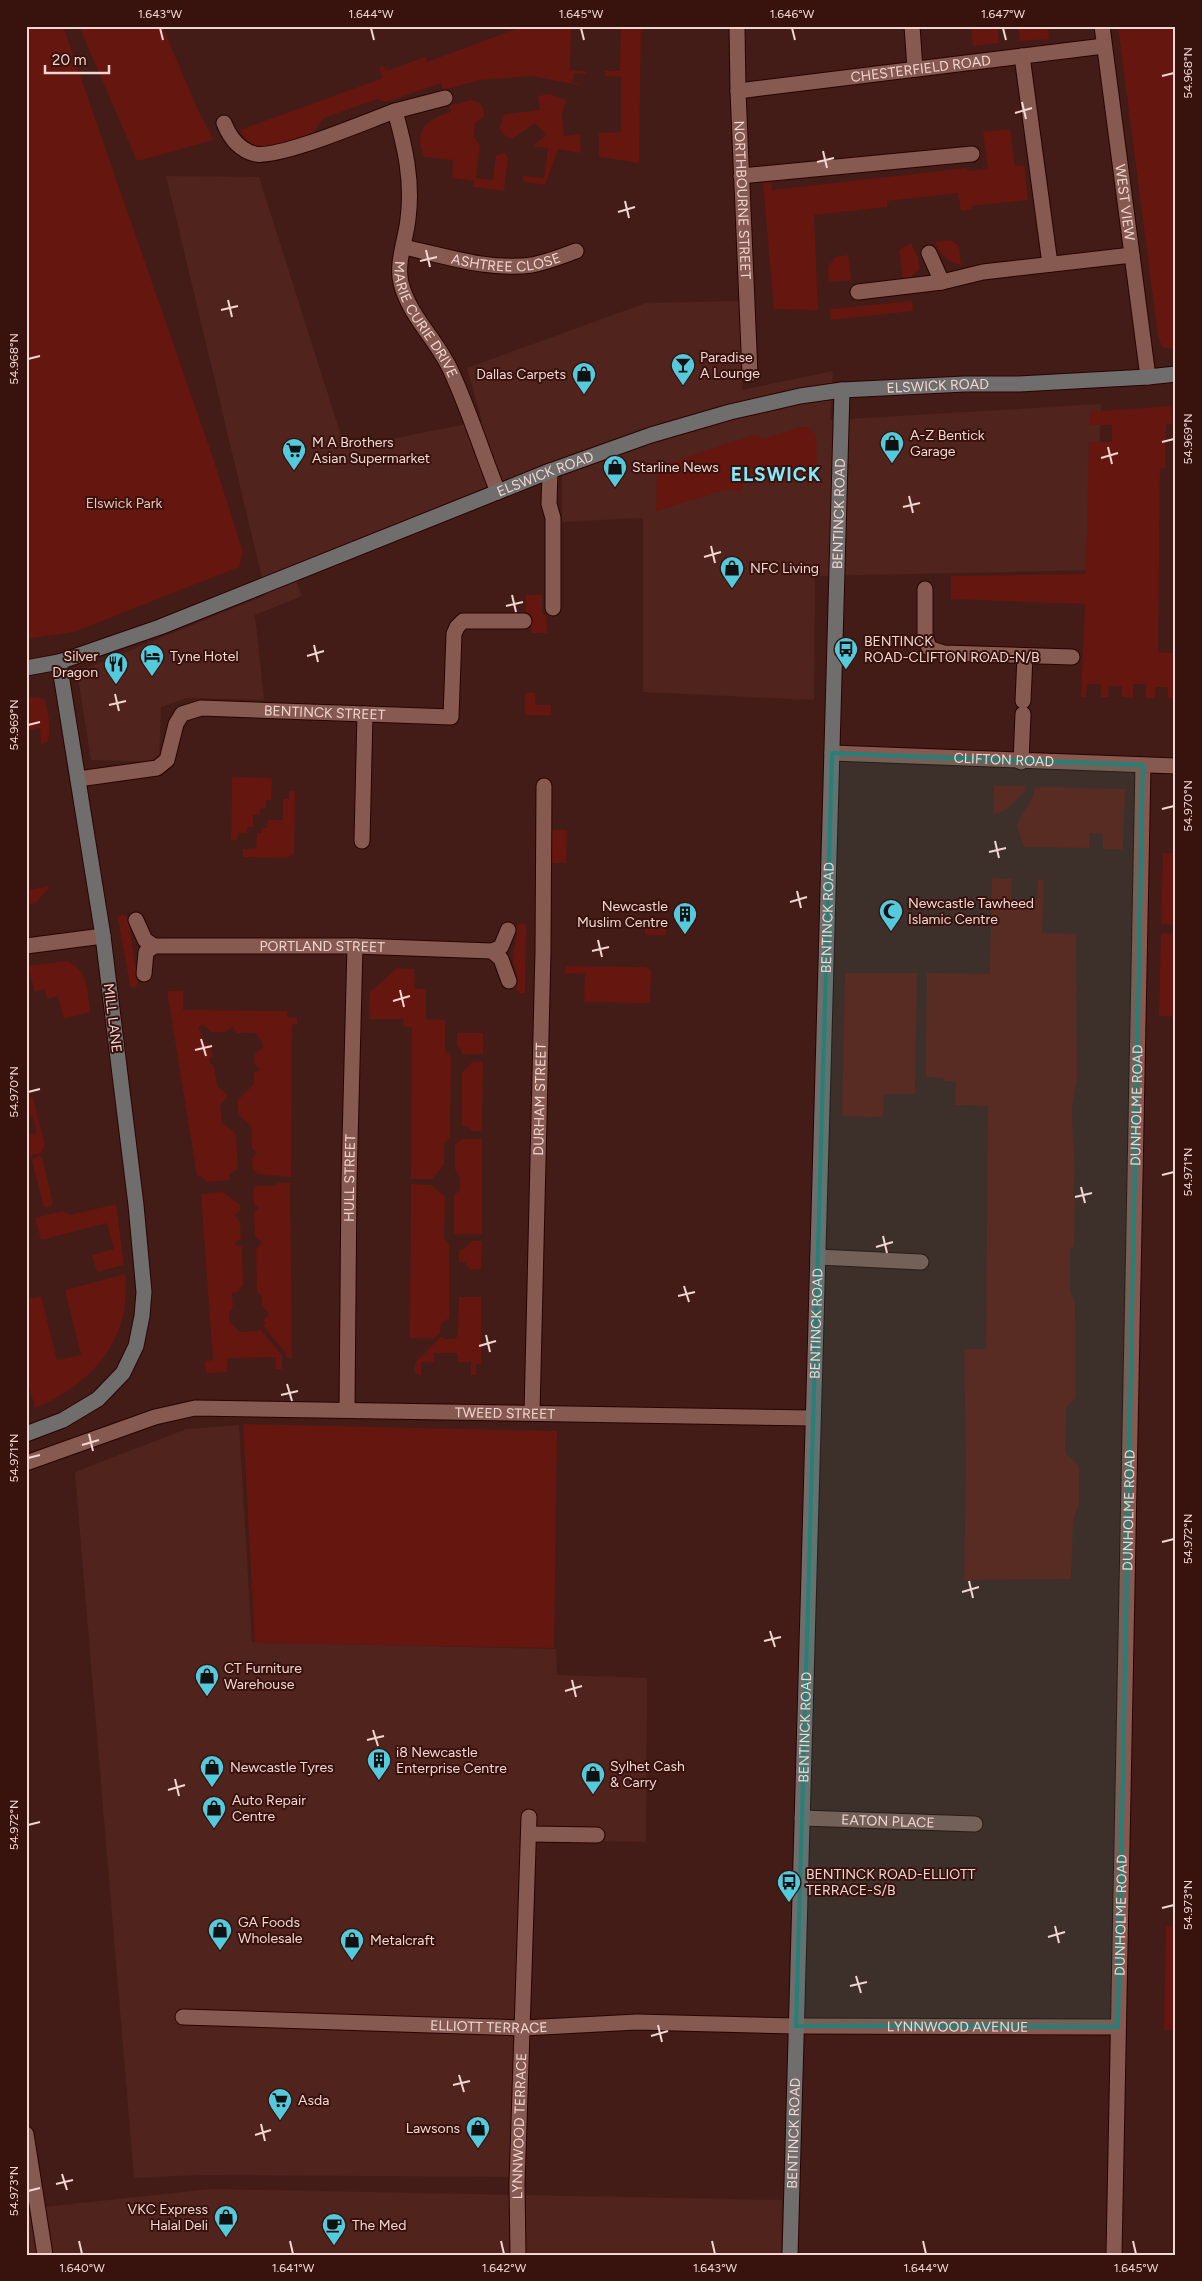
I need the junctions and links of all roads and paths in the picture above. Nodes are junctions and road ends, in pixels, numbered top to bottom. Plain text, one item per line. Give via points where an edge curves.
1 (737, 26) edge
2 (912, 26) edge
3 (1102, 26) edge
4 (1104, 46) junction
5 (1022, 56) junction
6 (915, 69) junction
7 (738, 90) junction
8 (445, 98) dead end
9 (395, 111) junction
10 (224, 123) dead end
11 (972, 154) dead end
12 (741, 176) junction
13 (404, 247) junction
14 (576, 251) dead end
15 (929, 253) dead end
16 (1132, 255) junction
17 (1050, 264) junction
18 (942, 282) junction
19 (858, 292) dead end
20 (750, 374) dead end
21 (1176, 374) edge
22 (1148, 377) junction
23 (842, 390) junction
24 (550, 471) junction
25 (498, 492) junction
26 (925, 589) dead end
27 (553, 608) dead end
28 (524, 621) dead end
29 (1025, 656) junction
30 (1072, 657) dead end
31 (59, 662) junction
32 (26, 668) edge
33 (365, 714) junction
34 (832, 753) junction
35 (1021, 762) junction
36 (1143, 765) junction
37 (1176, 766) edge
38 (78, 780) junction
39 (544, 786) dead end
40 (362, 840) dead end
41 (136, 920) dead end
42 (508, 930) dead end
43 (103, 936) junction
44 (26, 946) edge
45 (154, 946) junction
46 (355, 946) junction
47 (492, 951) junction
48 (144, 974) dead end
49 (509, 981) dead end
50 (818, 1257) junction
51 (921, 1262) dead end
52 (347, 1409) junction
53 (532, 1414) junction
54 (813, 1418) junction
55 (26, 1434) edge
56 (26, 1463) edge
57 (528, 1817) dead end
58 (802, 1818) junction
59 (975, 1824) dead end
60 (528, 1834) junction
61 (597, 1835) dead end
62 (183, 2017) dead end
63 (796, 2026) junction
64 (1118, 2027) junction
65 (523, 2028) junction
66 (26, 2134) edge
67 (45, 2255) edge
68 (518, 2255) edge
69 (790, 2255) edge
70 (1114, 2255) edge

1 - 7 street, NORTHBOURNE STREET
2 - 6 street
3 - 4 street, WEST VIEW
4 - 5 street, CHESTERFIELD ROAD
4 - 16 street, WEST VIEW
5 - 6 street, CHESTERFIELD ROAD
5 - 17 street
6 - 7 street, CHESTERFIELD ROAD
7 - 12 street, NORTHBOURNE STREET
8 - 9 street
9 - 10 street via 277,153 256,154 239,147
9 - 13 street, MARIE CURIE DRIVE via 410,178
11 - 12 street
12 - 20 street, NORTHBOURNE STREET
13 - 14 street, ASHTREE CLOSE via 475,263 507,266 533,265
13 - 25 street, MARIE CURIE DRIVE via 400,268 405,297 451,370
15 - 18 street
16 - 17 street
16 - 22 street, WEST VIEW
17 - 18 street via 983,272
18 - 19 street
21 - 22 street, ELSWICK ROAD
22 - 23 street, ELSWICK ROAD
23 - 24 street, ELSWICK ROAD via 730,412
23 - 34 street, BENTINCK ROAD
24 - 25 street, ELSWICK ROAD
24 - 27 street
25 - 31 street, ELSWICK ROAD via 160,627
26 - 29 street via 925,635 930,648 944,653
28 - 33 street, BENTINCK STREET via 463,621 457,627 454,634 451,717
29 - 30 street
29 - 35 street
31 - 32 street, ELSWICK ROAD
31 - 38 street, MILL LANE
33 - 38 street, BENTINCK STREET via 201,708 182,714 176,724 167,760 157,768
33 - 40 street
34 - 35 street, CLIFTON ROAD
34 - 50 street, BENTINCK ROAD
35 - 36 street, CLIFTON ROAD
36 - 37 street, CLIFTON ROAD
36 - 64 street, DUNHOLME ROAD
38 - 43 street, MILL LANE
39 - 53 street, DURHAM STREET
41 - 45 street via 145,940
42 - 47 street via 501,947
43 - 44 street
43 - 55 street, MILL LANE via 135,1195 144,1292 142,1316 136,1346 123,1373 98,1399 63,1420
45 - 46 street, PORTLAND STREET
45 - 48 street via 146,952
46 - 47 street, PORTLAND STREET
46 - 52 street, HULL STREET
47 - 49 street via 501,960
50 - 51 street
50 - 54 street, BENTINCK ROAD
52 - 53 street, TWEED STREET
52 - 56 street, TWEED STREET via 195,1408 155,1416
53 - 54 street, TWEED STREET
54 - 58 street, BENTINCK ROAD
57 - 60 street, LYNNWOOD TERRACE
58 - 59 street, EATON PLACE
58 - 63 street, BENTINCK ROAD
60 - 61 street
60 - 65 street, LYNNWOOD TERRACE
62 - 65 street, ELLIOTT TERRACE
63 - 64 street, LYNNWOOD AVENUE
63 - 65 street, ELLIOTT TERRACE via 637,2022
63 - 69 street, BENTINCK ROAD
64 - 70 street, DUNHOLME ROAD
65 - 68 street, LYNNWOOD TERRACE via 517,2184
66 - 67 street

